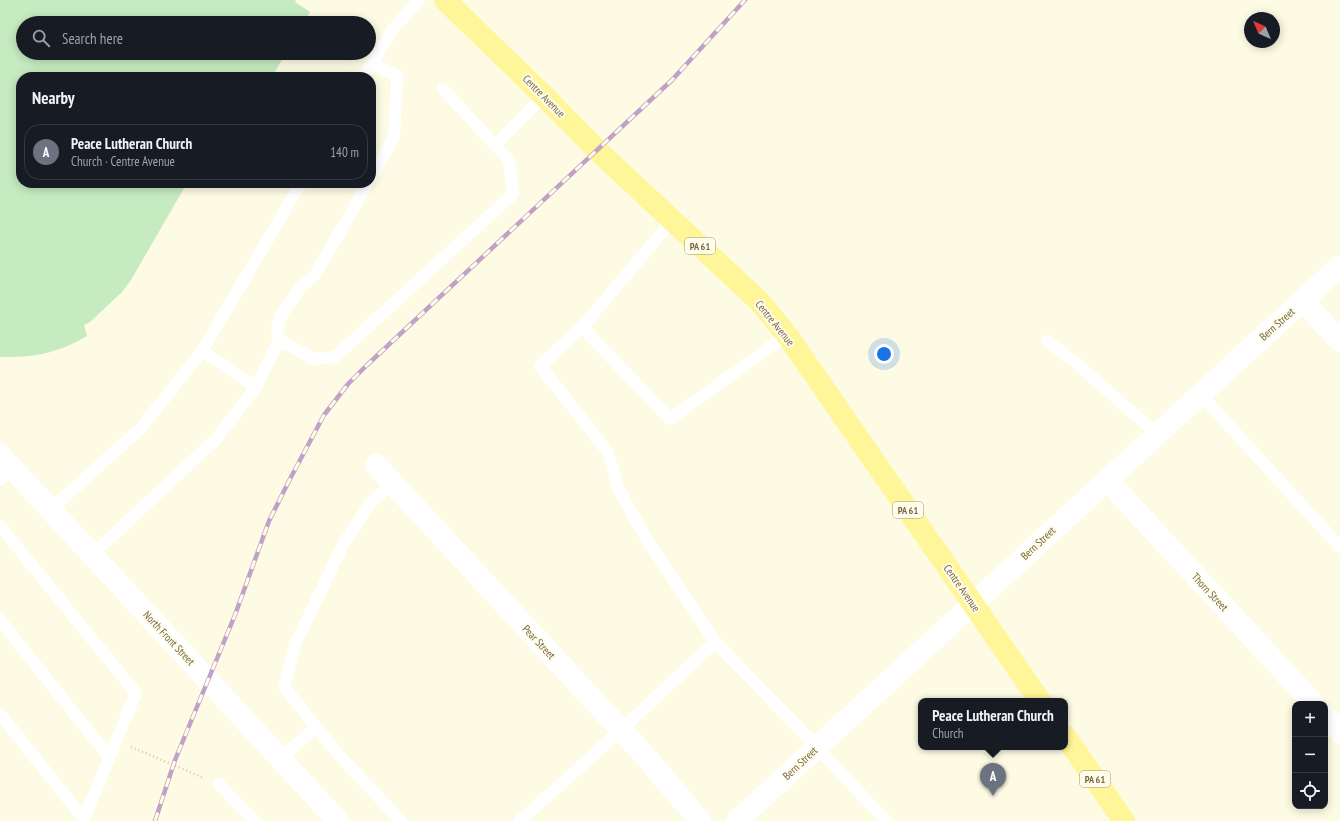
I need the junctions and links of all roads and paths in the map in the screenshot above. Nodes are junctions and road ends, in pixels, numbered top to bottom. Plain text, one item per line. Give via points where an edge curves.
1 (419, 0) edge
2 (451, 2) edge
3 (376, 58) edge
4 (375, 60) edge
5 (372, 64) junction
6 (367, 72) edge
7 (443, 89) dead end
8 (544, 96) junction
9 (495, 145) junction
10 (376, 169) edge
11 (298, 188) edge
12 (365, 188) edge
13 (672, 221) junction
14 (1340, 266) edge
15 (1303, 301) junction
16 (582, 327) junction
17 (787, 336) junction
18 (279, 340) junction
19 (1047, 341) dead end
20 (1340, 341) edge
21 (202, 351) junction
22 (256, 387) junction
23 (1200, 394) junction
24 (1157, 434) junction
25 (376, 465) dead end
26 (4, 467) edge
27 (1107, 480) junction
28 (393, 483) junction
29 (50, 510) junction
30 (0, 526) edge
31 (1340, 547) edge
32 (92, 555) junction
33 (973, 604) junction
34 (0, 620) edge
35 (715, 642) junction
36 (1038, 698) edge
37 (1311, 701) edge
38 (0, 714) edge
39 (1328, 719) edge
40 (316, 727) junction
41 (620, 731) junction
42 (1340, 732) edge
43 (1068, 740) edge
44 (116, 741) junction
45 (817, 747) junction
46 (109, 757) junction
47 (280, 759) junction
48 (219, 784) joint
49 (332, 819) edge
50 (254, 821) edge
51 (402, 821) edge
52 (520, 821) edge
53 (700, 821) edge
54 (737, 821) edge
55 (886, 821) edge
56 (1124, 821) edge

1 - 3 lane via 394,29
2 - 8 main road, Centre Avenue / PA 61
4 - 5 lane
5 - 6 lane
5 - 10 lane via 396,76 394,137
7 - 9 lane
8 - 9 lane
8 - 13 main road, Centre Avenue / PA 61
9 - 18 lane via 509,160 512,194 340,352 334,357 314,359
11 - 21 lane
12 - 18 lane via 315,275 301,287 282,314 277,330
13 - 16 lane
13 - 17 main road, Centre Avenue / PA 61 via 760,302
14 - 15 street, Bern Street
15 - 20 street
15 - 23 street, Bern Street
16 - 17 lane via 670,419
16 - 35 lane via 540,366 608,452 618,488 647,540
17 - 33 main road, Centre Avenue / PA 61
18 - 22 lane
19 - 24 lane
21 - 22 lane
21 - 29 lane via 141,428
22 - 32 lane via 216,439
23 - 24 street, Bern Street
23 - 31 lane
24 - 27 street, Bern Street
25 - 28 street, Pear Street
26 - 29 street, North Front Street
27 - 33 street, Bern Street
27 - 37 street, Thorn Street
28 - 40 lane via 371,502 344,543 296,642 284,687
28 - 41 street, Pear Street
29 - 32 street, North Front Street
30 - 44 lane via 136,692
32 - 47 street, North Front Street
33 - 36 main road, Centre Avenue / PA 61
33 - 45 street, Bern Street
34 - 46 lane
35 - 41 lane
35 - 45 lane
38 - 46 lane via 84,819
39 - 42 street
40 - 47 lane
40 - 51 lane
41 - 52 lane
41 - 53 street, Pear Street via 645,756
43 - 56 main road, PA 61
44 - 46 lane
44 - 48 path
45 - 54 street, Bern Street
45 - 55 lane
47 - 49 street, North Front Street
48 - 50 lane

